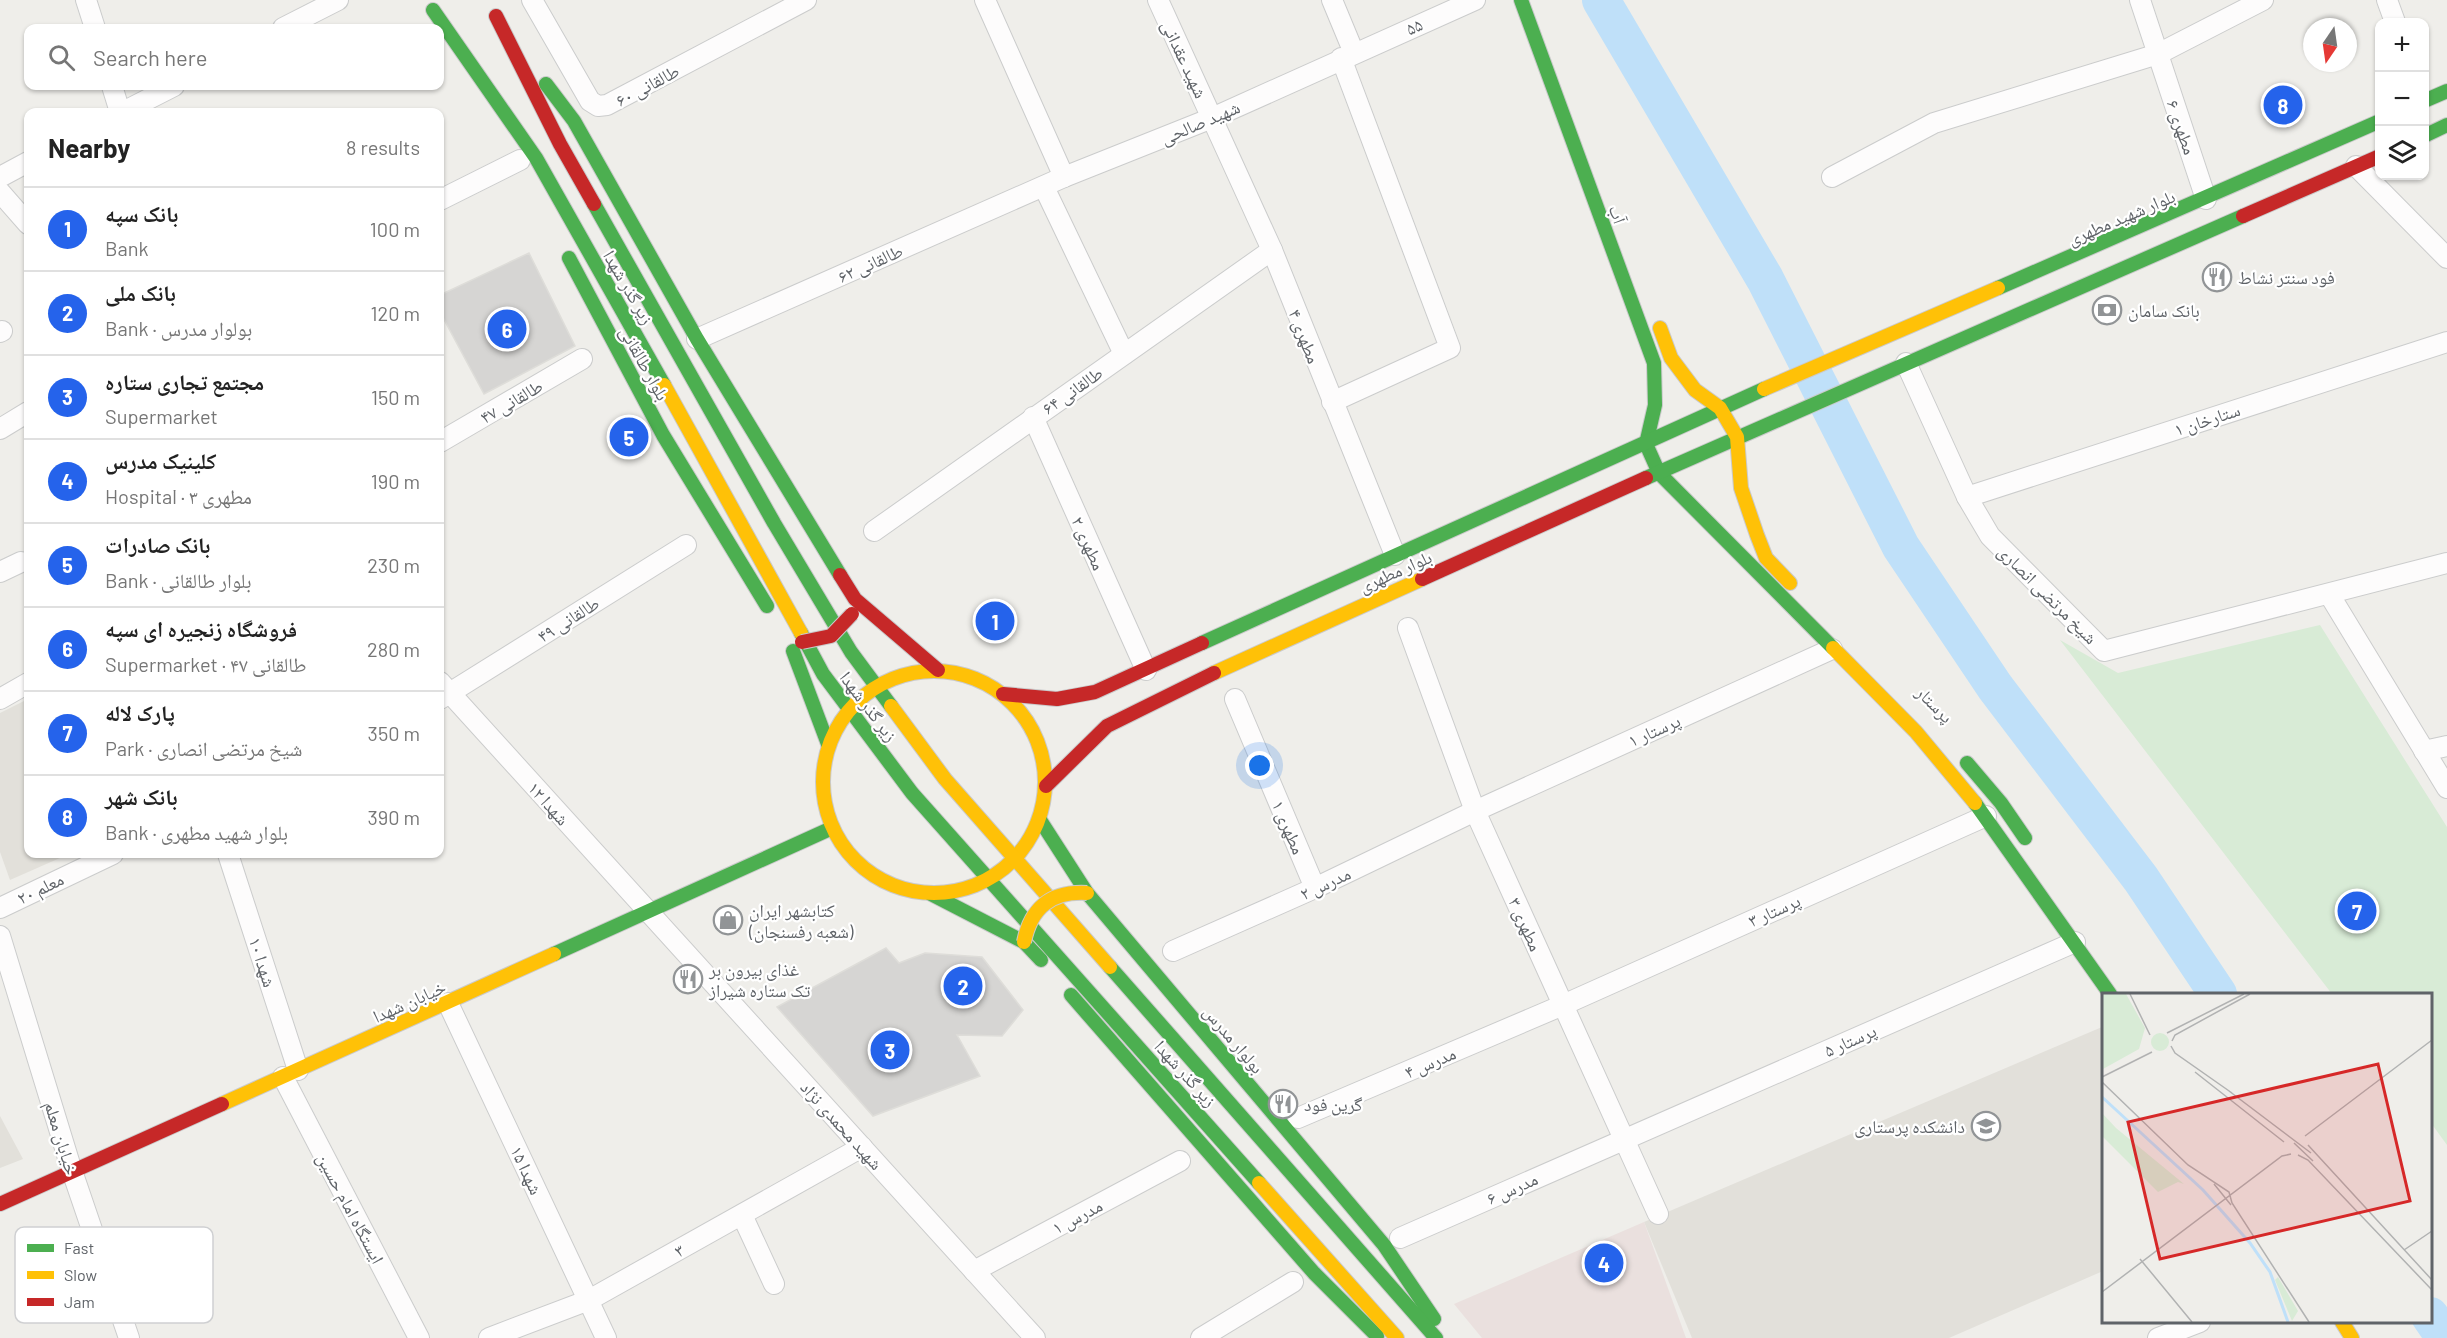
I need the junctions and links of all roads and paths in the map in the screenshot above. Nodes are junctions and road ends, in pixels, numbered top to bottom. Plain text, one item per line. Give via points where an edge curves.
1 (86, 0) edge
2 (338, 0) edge
3 (488, 0) edge
4 (532, 0) edge
5 (806, 0) edge
6 (986, 0) edge
7 (1158, 0) edge
8 (1332, 0) edge
9 (1474, 0) edge
10 (1521, 0) edge
11 (2140, 0) edge
12 (2263, 0) edge
13 (2387, 0) edge
14 (430, 5) edge
15 (496, 16) junction
16 (2394, 18) edge
17 (94, 24) edge
18 (291, 24) edge
19 (441, 24) edge
20 (443, 24) edge
21 (444, 25) edge
22 (444, 29) edge
23 (2158, 54) junction
24 (1348, 56) junction
25 (114, 90) edge
26 (166, 90) edge
27 (2447, 91) edge
28 (2429, 99) edge
29 (120, 108) edge
30 (130, 108) edge
31 (1212, 118) junction
32 (2375, 123) edge
33 (2447, 125) edge
34 (2429, 134) edge
35 (2375, 158) edge
36 (24, 164) edge
37 (522, 165) joint
38 (2356, 166) junction
39 (0, 177) edge
40 (1064, 177) junction
41 (1832, 177) dead end
42 (1044, 187) junction
43 (0, 192) edge
44 (444, 198) edge
45 (2206, 199) junction
46 (24, 219) edge
47 (562, 243) dead end
48 (1272, 250) junction
49 (2447, 258) edge
50 (1654, 313) dead end
51 (697, 339) junction
52 (2447, 342) edge
53 (1124, 354) junction
54 (582, 359) dead end
55 (1897, 366) junction
56 (1760, 391) joint
57 (1332, 402) junction
58 (1720, 408) junction
59 (24, 414) edge
60 (1033, 417) junction
61 (0, 429) edge
62 (1737, 437) junction
63 (444, 440) edge
64 (1646, 444) junction
65 (1659, 472) junction
66 (1967, 497) junction
67 (874, 531) dead end
68 (686, 545) dead end
69 (1395, 555) junction
70 (21, 562) dead end
71 (2447, 563) edge
72 (0, 572) edge
73 (2329, 594) junction
74 (1801, 595) dead end
75 (855, 599) junction
76 (782, 628) junction
77 (1408, 628) dead end
78 (1832, 649) junction
79 (938, 670) junction
80 (1146, 670) junction
81 (24, 685) edge
82 (444, 690) edge
83 (444, 692) edge
84 (1003, 694) junction
85 (0, 699) edge
86 (1235, 699) dead end
87 (828, 744) junction
88 (2447, 746) edge
89 (2424, 751) junction
90 (1959, 753) dead end
91 (1046, 786) junction
92 (2447, 789) edge
93 (1475, 811) junction
94 (1986, 816) junction
95 (1040, 820) junction
96 (832, 828) junction
97 (2033, 850) dead end
98 (105, 858) edge
99 (229, 858) edge
100 (1315, 888) junction
101 (1087, 893) junction
102 (931, 894) junction
103 (0, 908) edge
104 (649, 913) junction
105 (0, 936) edge
106 (1024, 942) junction
107 (2075, 942) junction
108 (1173, 951) dead end
109 (1048, 969) dead end
110 (1064, 987) dead end
111 (2109, 993) edge
112 (448, 1003) junction
113 (1563, 1005) junction
114 (290, 1073) junction
115 (1298, 1118) dead end
116 (1624, 1139) junction
117 (862, 1147) junction
118 (1180, 1161) dead end
119 (72, 1171) junction
120 (0, 1204) edge
121 (1658, 1214) dead end
122 (742, 1215) junction
123 (91, 1227) edge
124 (1400, 1238) dead end
125 (974, 1271) junction
126 (1293, 1282) dead end
127 (774, 1284) dead end
128 (589, 1300) junction
129 (124, 1323) edge
130 (2197, 1323) edge
131 (2343, 1323) edge
132 (129, 1338) edge
133 (419, 1338) edge
134 (489, 1338) edge
135 (606, 1338) edge
136 (1035, 1338) edge
137 (1201, 1338) edge
138 (1379, 1338) edge
139 (1397, 1338) edge
140 (1436, 1338) edge
141 (1447, 1338) edge
142 (2158, 1338) edge
143 (2352, 1338) edge

1 - 17 street
2 - 18 street
3 - 15 main road
4 - 5 street, طالقانی ۶۰ via 590,101 598,106 608,105
6 - 40 street
7 - 31 street, شهید عقدانی
8 - 24 street
9 - 24 street, ۵۵
10 - 64 main road, آب via 1654,363 1655,405
11 - 23 street, مطهری ۶
12 - 23 street
13 - 16 street
14 - 19 main road
14 - 20 main road, زیر گذر شهدا
15 - 51 main road via 574,121
15 - 140 main road, زیر گذر شهدا via 566,154 774,524 851,652 945,779
21 - 139 main road, زیر گذر شهدا via 536,158 823,674 912,793
22 - 37 main road
23 - 41 street via 1934,123
23 - 45 street, مطهری ۶
24 - 31 street, شهید صالحی
24 - 57 street via 1450,348
25 - 29 street
26 - 30 street
27 - 28 main road
31 - 40 street, شهید صالحی
31 - 48 street, مطهری ۴
32 - 45 main road, بلوار شهید مطهری
33 - 34 main road
35 - 38 main road
36 - 39 street
37 - 44 street
38 - 49 street
38 - 55 main road
40 - 42 street, شهید صالحی
42 - 51 street, طالقانی ۶۲
42 - 53 street
43 - 46 street
45 - 56 main road, بلوار شهید مطهری
47 - 76 main road, بلوار طالقانی via 612,343 724,542
48 - 53 street, طالقانی ۶۴
48 - 57 street, مطهری ۴
50 - 58 main road via 1671,358 1695,390
51 - 75 main road
52 - 66 street, ستارخان ۱
53 - 60 street, طالقانی ۶۴
54 - 63 street, طالقانی ۴۷
55 - 62 main road, بلوار مطهری
55 - 66 street, شیخ مرتضی انصاری
56 - 58 main road, بلوار مطهری
57 - 69 street, مطهری ۴
58 - 62 main road
58 - 64 main road, بلوار مطهری
59 - 61 street
60 - 67 street, طالقانی ۶۴
60 - 80 street, مطهری ۲
62 - 65 main road, بلوار مطهری
62 - 74 main road via 1742,488 1766,558
64 - 65 main road, پرستار
64 - 69 main road, بلوار مطهری
65 - 78 main road, پرستار
65 - 91 main road, بلوار مطهری via 1159,698 1107,726
66 - 73 street, شیخ مرتضی انصاری via 1990,536 2104,651
68 - 82 street, طالقانی ۴۹
69 - 80 main road, بلوار مطهری
70 - 72 street
71 - 73 street, شیخ مرتضی انصاری
73 - 89 street
75 - 76 main road, bridge via 852,614 832,637 802,642
75 - 79 main road
76 - 87 main road, بلوار طالقانی
77 - 93 street, مطهری ۳
78 - 93 street, پرستار ۱
78 - 94 main road, پرستار via 1916,732
79 - 84 main road via 972,677
79 - 87 main road via 903,674 871,689 845,713
80 - 84 main road, بلوار مطهری via 1095,692 1057,699
81 - 85 street
83 - 104 street, ۱۲ شهدا
84 - 91 main road via 1027,720 1042,751
86 - 100 street, مطهری ۱
87 - 96 main road via 822,772 823,801
88 - 89 street
89 - 92 street
90 - 97 main road via 2001,803
91 - 95 main road
93 - 100 street, مدرس ۲
93 - 113 street, مطهری ۳
94 - 107 main road, پرستار
94 - 113 street, پرستار ۳
95 - 101 main road, بولوار مدرس
95 - 102 main road via 1023,850 997,874 966,889
96 - 102 main road via 848,855 872,875 900,888
96 - 104 main road, خیابان شهدا
98 - 103 street, معلم ۲۰
99 - 114 street, شهدا ۱۰
100 - 108 street, مدرس ۲
101 - 106 main road, bridge via 1072,891 1043,901 1032,912
101 - 141 main road, بولوار مدرس via 1384,1245
102 - 106 main road
104 - 112 main road, خیابان شهدا
104 - 117 street, شهید محمدی نژاد
105 - 119 street, خیابان معلم
106 - 109 main road
107 - 111 main road, پرستار
107 - 116 street, پرستار ۵
110 - 138 main road via 1314,1273
112 - 114 main road, خیابان شهدا
112 - 128 street, شهدا ۱۵
113 - 115 street, مدرس ۴
113 - 116 street, مطهری ۳
114 - 119 main road, خیابان شهدا
114 - 133 street, ایستگاه امام حسین
116 - 121 street, مطهری ۳
116 - 124 street, مدرس ۶
117 - 122 street, ۳
117 - 125 street, شهید محمدی نژاد
118 - 125 street, مدرس ۱
119 - 120 main road, خیابان شهدا
119 - 123 street, خیابان معلم
122 - 127 street
122 - 128 street, ۳
125 - 136 street, شهید محمدی نژاد
126 - 137 street
128 - 134 street, ۳
128 - 135 street, شهدا ۱۵
129 - 132 street, خیابان معلم
130 - 142 street
131 - 143 main road

